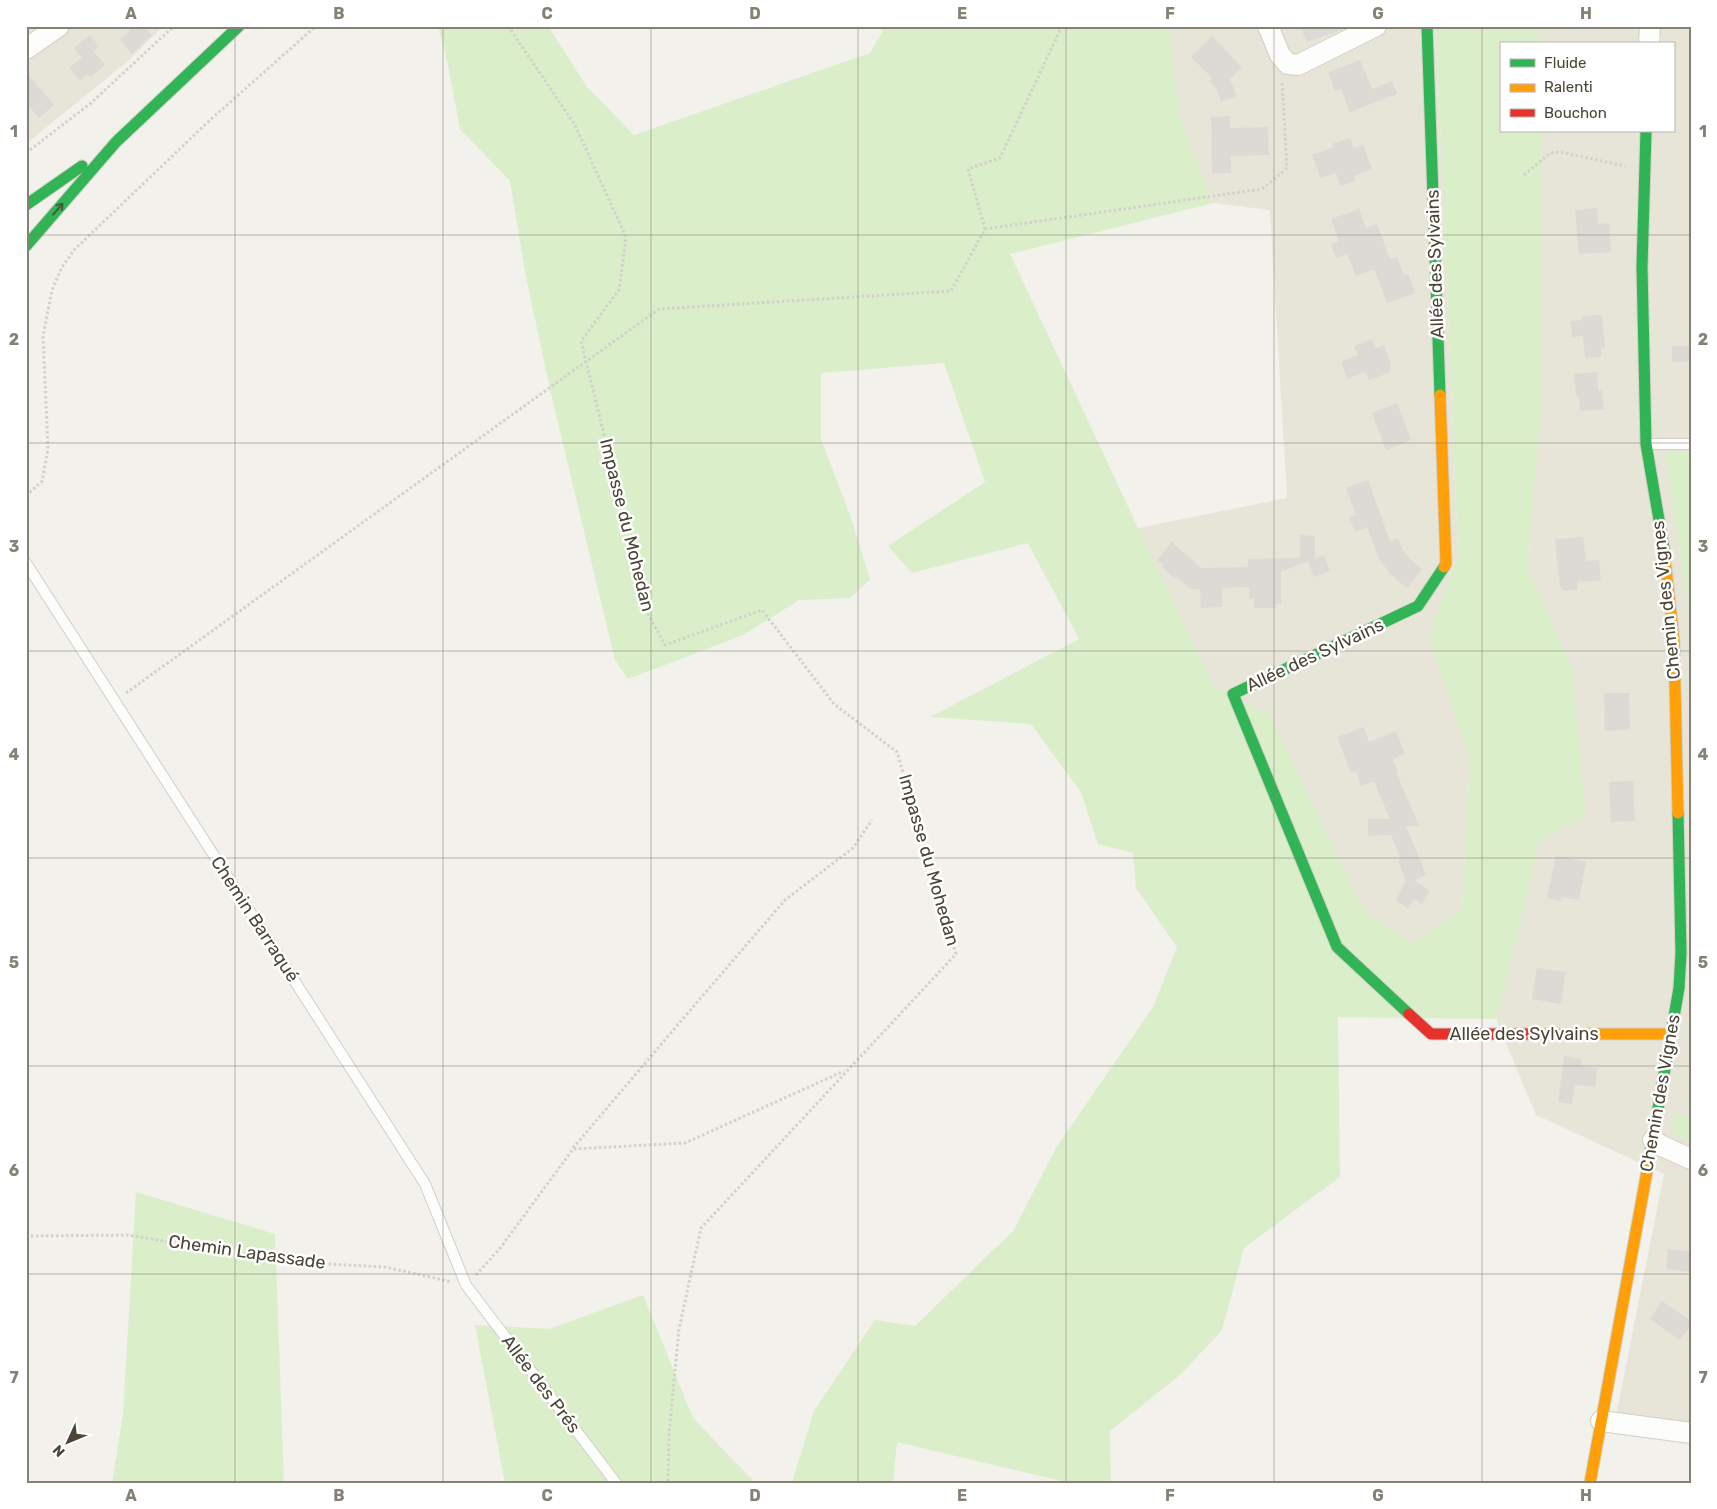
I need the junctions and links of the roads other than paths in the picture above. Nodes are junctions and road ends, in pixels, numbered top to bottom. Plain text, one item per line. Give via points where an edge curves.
1 (59, 26) edge
2 (239, 26) edge
3 (1268, 26) edge
4 (1376, 26) edge
5 (1427, 26) edge
6 (1650, 26) edge
7 (1649, 42) edge
8 (26, 49) edge
9 (1646, 132) edge
10 (116, 142) junction
11 (26, 205) edge
12 (26, 246) edge
13 (1646, 444) junction
14 (1691, 444) edge
15 (26, 563) edge
16 (1686, 953) edge
17 (1672, 1034) junction
18 (1652, 1140) junction
19 (1691, 1159) edge
20 (466, 1285) joint
21 (1601, 1421) junction
22 (1691, 1433) edge
23 (616, 1483) edge
24 (1590, 1483) edge

1 - 8 street
2 - 10 street
3 - 4 street via 1280,55 1288,64 1298,65
5 - 17 street, Allée des Sylvains via 1446,564 1418,606 1233,694 1337,947 1432,1034
6 - 7 street
9 - 13 street, Chemin des Vignes via 1642,267
10 - 11 street
12 -> 10 street
13 - 14 lane
13 - 16 street, Chemin des Vignes via 1662,536 1674,642
15 - 20 lane, Chemin Barraqué via 426,1184
16 - 17 street, Chemin des Vignes
17 - 18 street, Chemin des Vignes
18 - 19 street
18 - 21 street, Chemin des Vignes
20 - 23 lane, Allée des Prés
21 - 22 street
21 - 24 street, Chemin des Vignes

